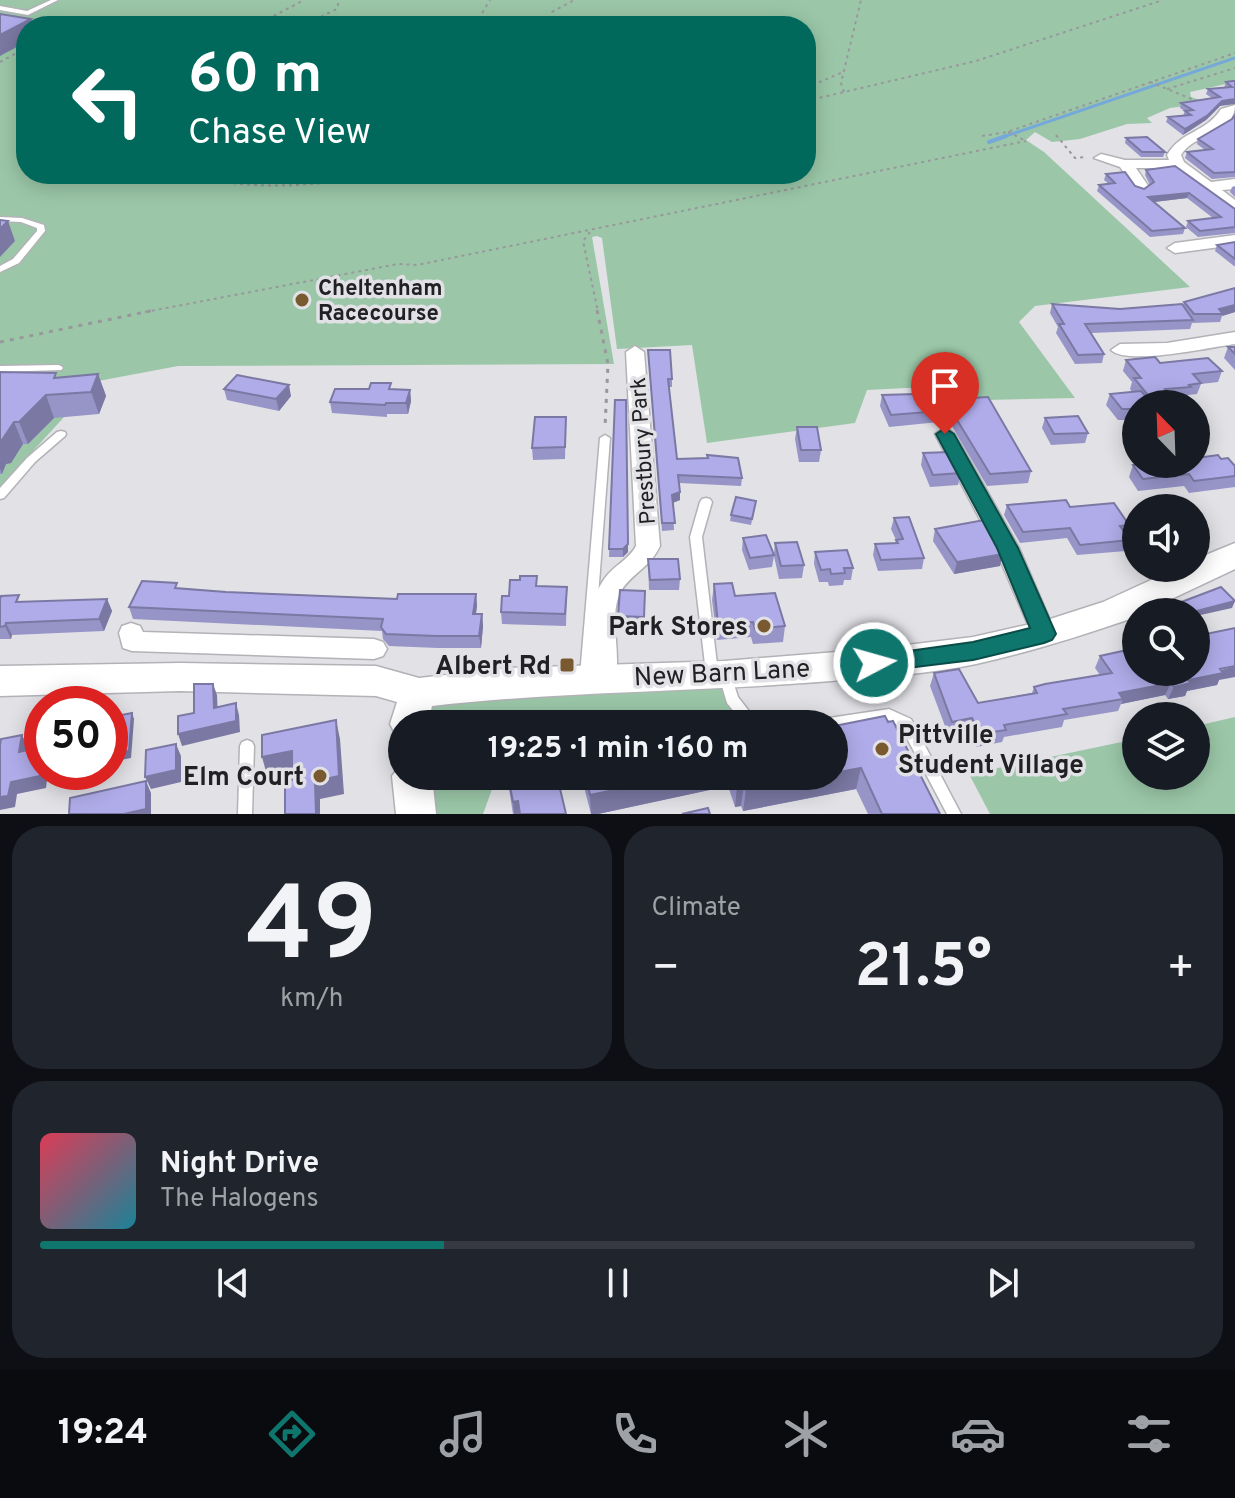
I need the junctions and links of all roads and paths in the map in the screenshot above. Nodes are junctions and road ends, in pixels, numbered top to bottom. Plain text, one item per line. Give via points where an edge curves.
1 (55, 0) edge
2 (304, 0) edge
3 (339, 0) edge
4 (574, 0) edge
5 (861, 0) edge
6 (1163, 0) edge
7 (0, 8) edge
8 (274, 16) edge
9 (323, 16) edge
10 (548, 16) edge
11 (1235, 53) edge
12 (1235, 68) edge
13 (844, 72) junction
14 (1148, 81) junction
15 (816, 84) edge
16 (1167, 89) junction
17 (844, 92) junction
18 (816, 99) edge
19 (1229, 111) edge
20 (1007, 132) junction
21 (1056, 135) dead end
22 (982, 136) dead end
23 (1101, 158) joint
24 (1125, 164) junction
25 (1178, 164) junction
26 (228, 184) edge
27 (311, 184) edge
28 (1235, 184) edge
29 (1141, 187) edge
30 (1210, 187) junction
31 (1235, 208) edge
32 (0, 219) edge
33 (590, 232) junction
34 (1235, 240) edge
35 (1175, 248) dead end
36 (0, 269) edge
37 (1235, 338) edge
38 (0, 342) edge
39 (1120, 350) dead end
40 (635, 352) dead end
41 (58, 368) dead end
42 (0, 369) edge
43 (61, 434) dead end
44 (945, 434) dead end
45 (605, 438) joint
46 (0, 495) edge
47 (706, 502) dead end
48 (1235, 555) edge
49 (131, 633) dead end
50 (1044, 634) junction
51 (374, 649) dead end
52 (244, 662) junction
53 (718, 675) junction
54 (594, 678) junction
55 (0, 681) edge
56 (414, 708) edge
57 (741, 710) edge
58 (848, 721) edge
59 (247, 746) dead end
60 (413, 790) edge
61 (245, 814) edge
62 (416, 814) edge
63 (954, 814) edge

1 - 7 lane via 28,13
2 - 8 path
3 - 9 path via 337,9
4 - 10 path
5 - 13 path
6 - 17 path via 976,61
11 - 14 path
12 - 16 path
13 - 15 path
13 - 17 path
14 - 16 path
14 - 20 path
16 - 19 path
17 - 18 path
19 - 25 street via 1216,128 1177,146
20 - 22 path
20 - 33 path via 1026,141
21 - 23 path via 1075,158
23 - 24 street
24 - 25 street
24 - 29 street
25 - 30 street
26 - 27 path
28 - 30 street
30 - 31 street
32 - 36 lane via 41,227 16,261
33 - 38 path via 275,286
33 - 45 path via 583,241 608,364
34 - 35 street
37 - 39 street
40 - 54 street, Prestbury Park via 648,546 643,559 615,581 606,599
41 - 42 lane
43 - 46 lane
44 - 50 street via 1007,548
45 - 54 lane
47 - 53 lane via 696,537
48 - 50 main road, New Barn Lane via 1115,611
49 - 52 street, New Barn Lane via 132,641
50 - 53 main road, New Barn Lane via 924,658
51 - 52 street, New Barn Lane
52 - 55 main road, New Barn Lane via 103,677
52 - 56 main road, New Barn Lane via 376,681
53 - 54 main road, New Barn Lane
53 - 57 lane
54 - 56 main road, New Barn Lane
58 - 63 lane via 889,714 906,723
59 - 61 lane
60 - 62 main road

